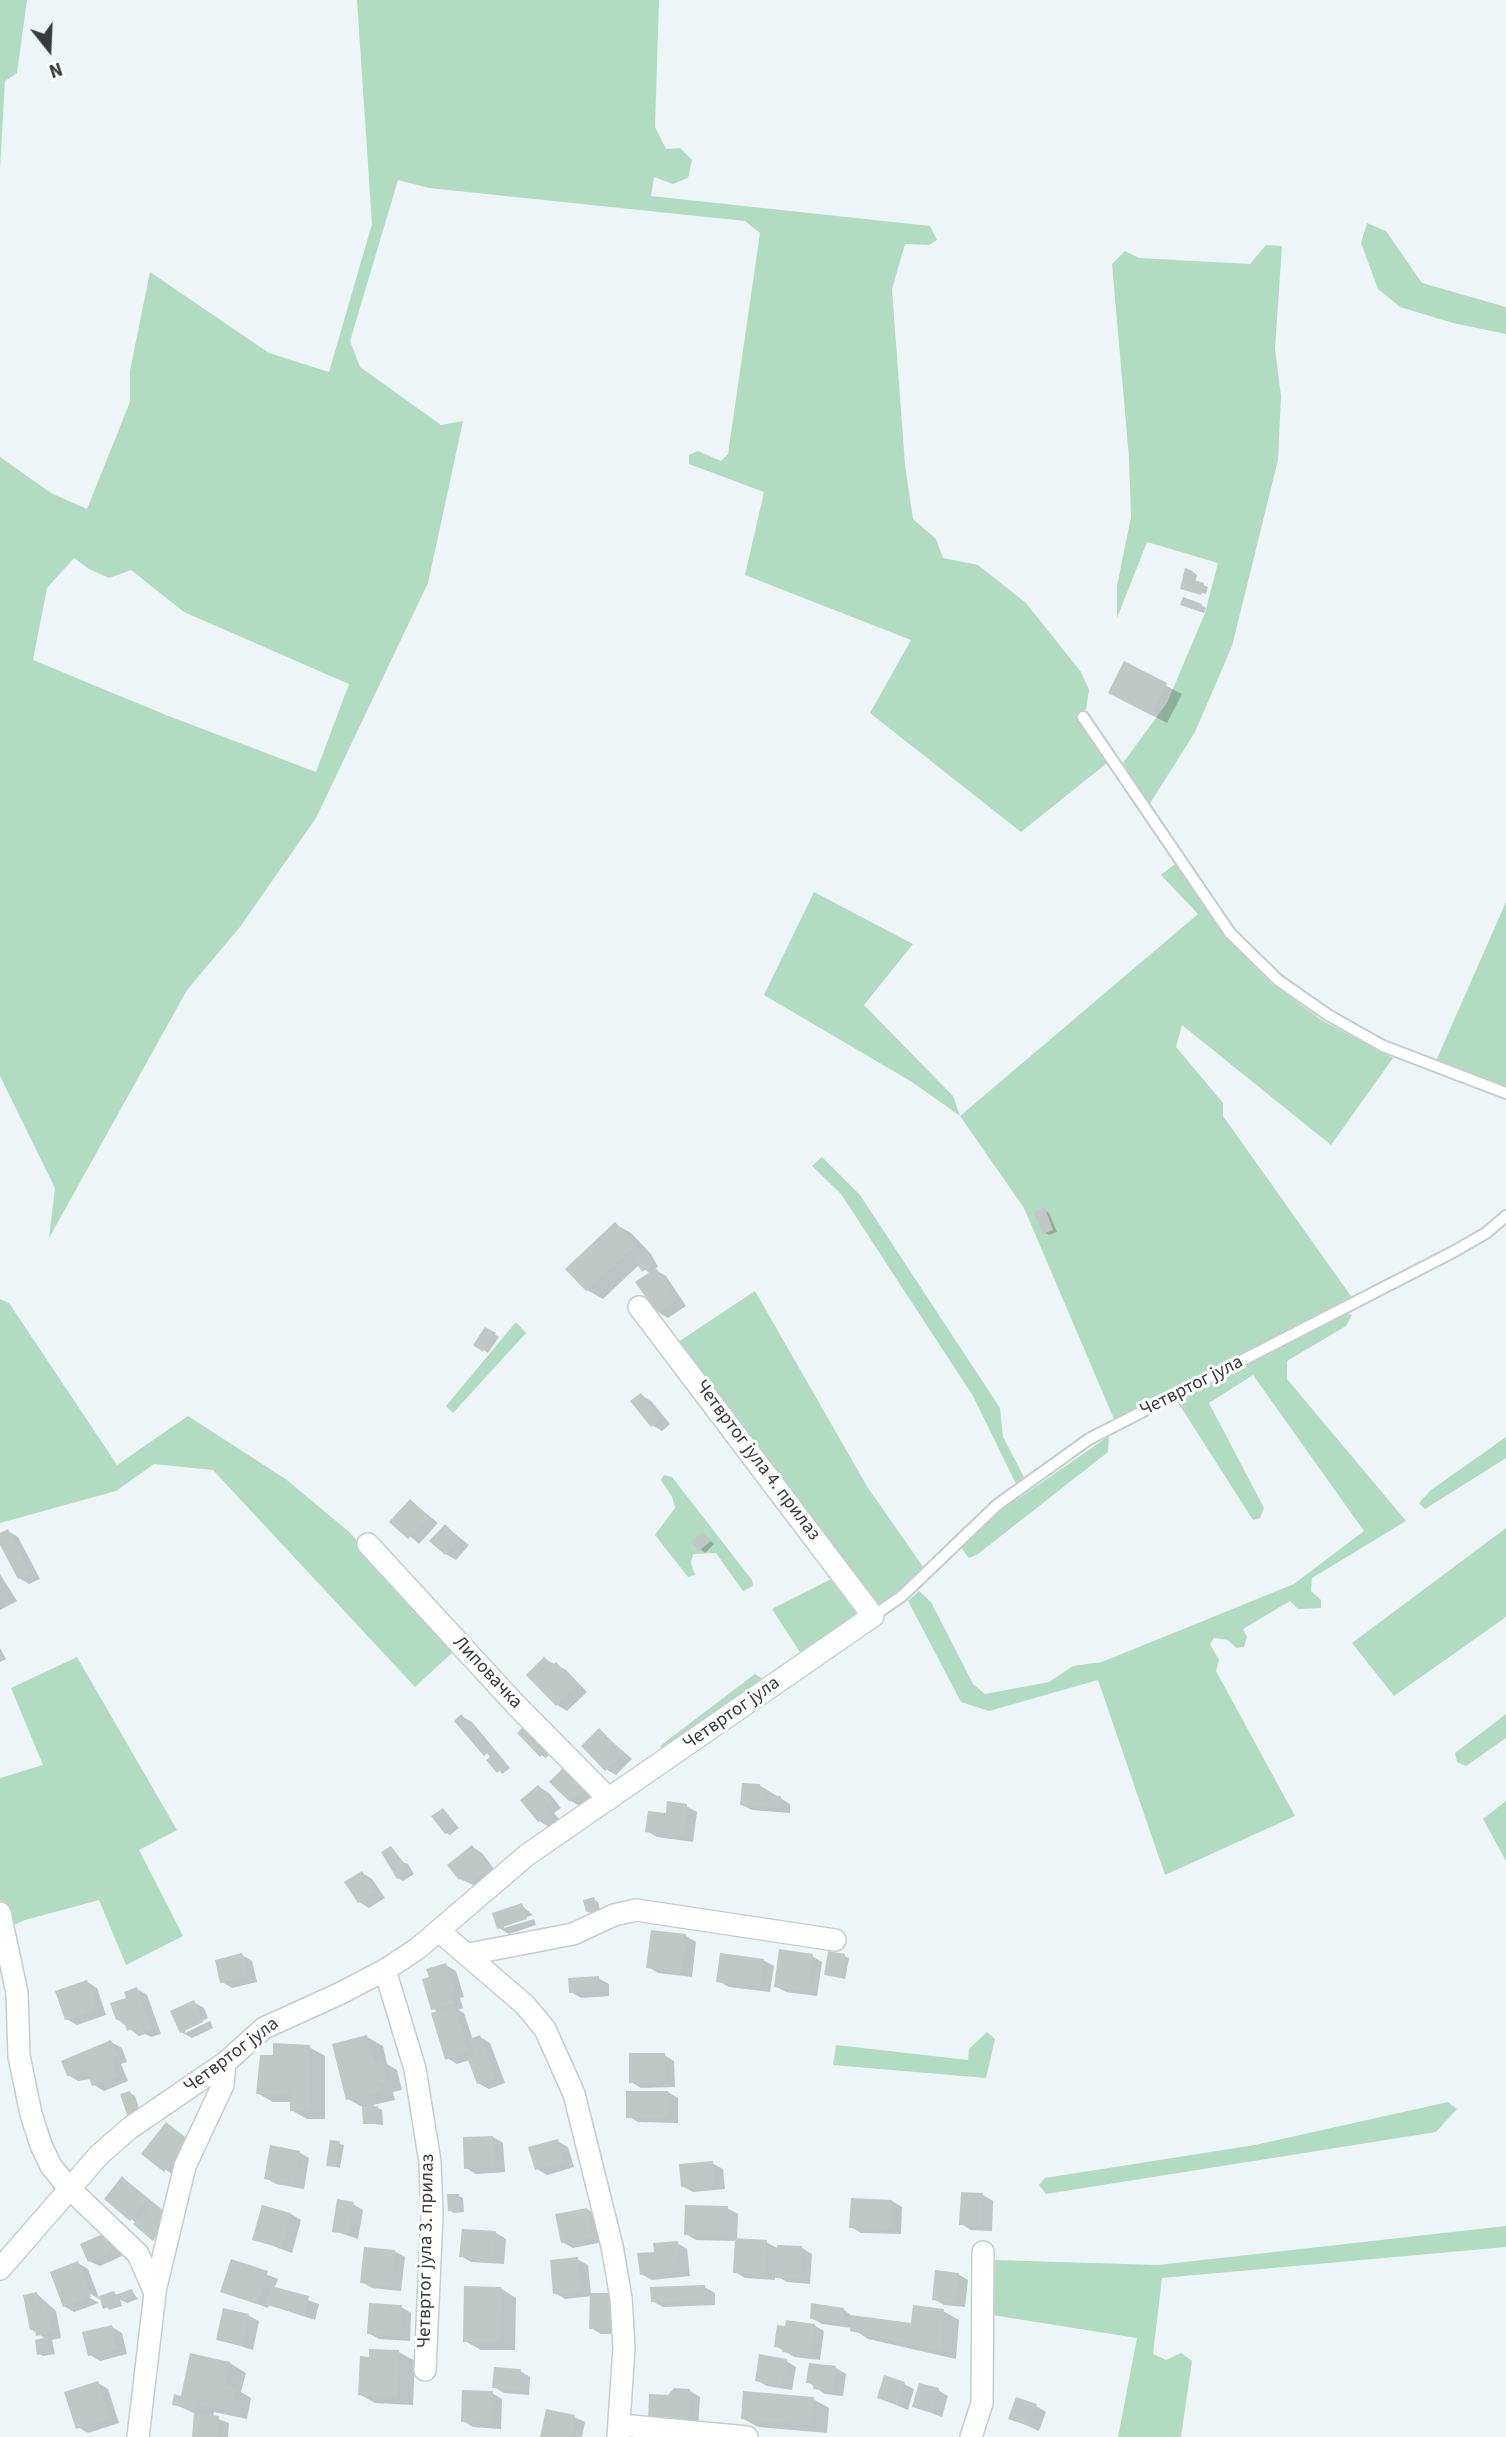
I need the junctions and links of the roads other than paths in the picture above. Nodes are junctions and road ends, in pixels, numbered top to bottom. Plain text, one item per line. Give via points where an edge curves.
1 (1083, 717) dead end
2 (1506, 1093) edge
3 (1506, 1216) edge
4 (639, 1307) dead end
5 (368, 1544) dead end
6 (873, 1616) junction
7 (609, 1799) junction
8 (0, 1913) edge
9 (439, 1931) junction
10 (835, 1940) dead end
11 (469, 1954) junction
12 (385, 1970) junction
13 (225, 2063) junction
14 (68, 2187) junction
15 (983, 2252) dead end
16 (0, 2269) edge
17 (155, 2293) junction
18 (425, 2370) dead end
19 (620, 2431) edge
20 (138, 2437) edge
21 (747, 2437) edge
22 (971, 2437) edge

1 - 2 lane via 1230,933 1278,980 1383,1046
3 - 6 lane, Четвртог јула via 1453,1252 1089,1439 997,1505 902,1596
4 - 6 street, Четвртог јула 4. прилаз
5 - 7 street, Липовачка
6 - 7 street, Четвртог јула
7 - 9 street, Четвртог јула via 527,1855
8 - 14 street via 17,1993 19,2056 31,2114 51,2166
9 - 11 street
9 - 12 street, Четвртог јула
10 - 11 street via 636,1910 573,1934
11 - 19 street via 545,2029 574,2094 621,2298
12 - 13 street, Четвртог јула via 264,2028
12 - 18 street, Четвртог јула 3. прилаз via 415,2069 430,2162
13 - 14 street, Четвртог јула via 130,2128
13 - 17 street via 223,2085 185,2166
14 - 16 street, Четвртог јула
14 - 17 street via 138,2254
15 - 22 street via 982,2403
17 - 20 street
19 - 21 street

